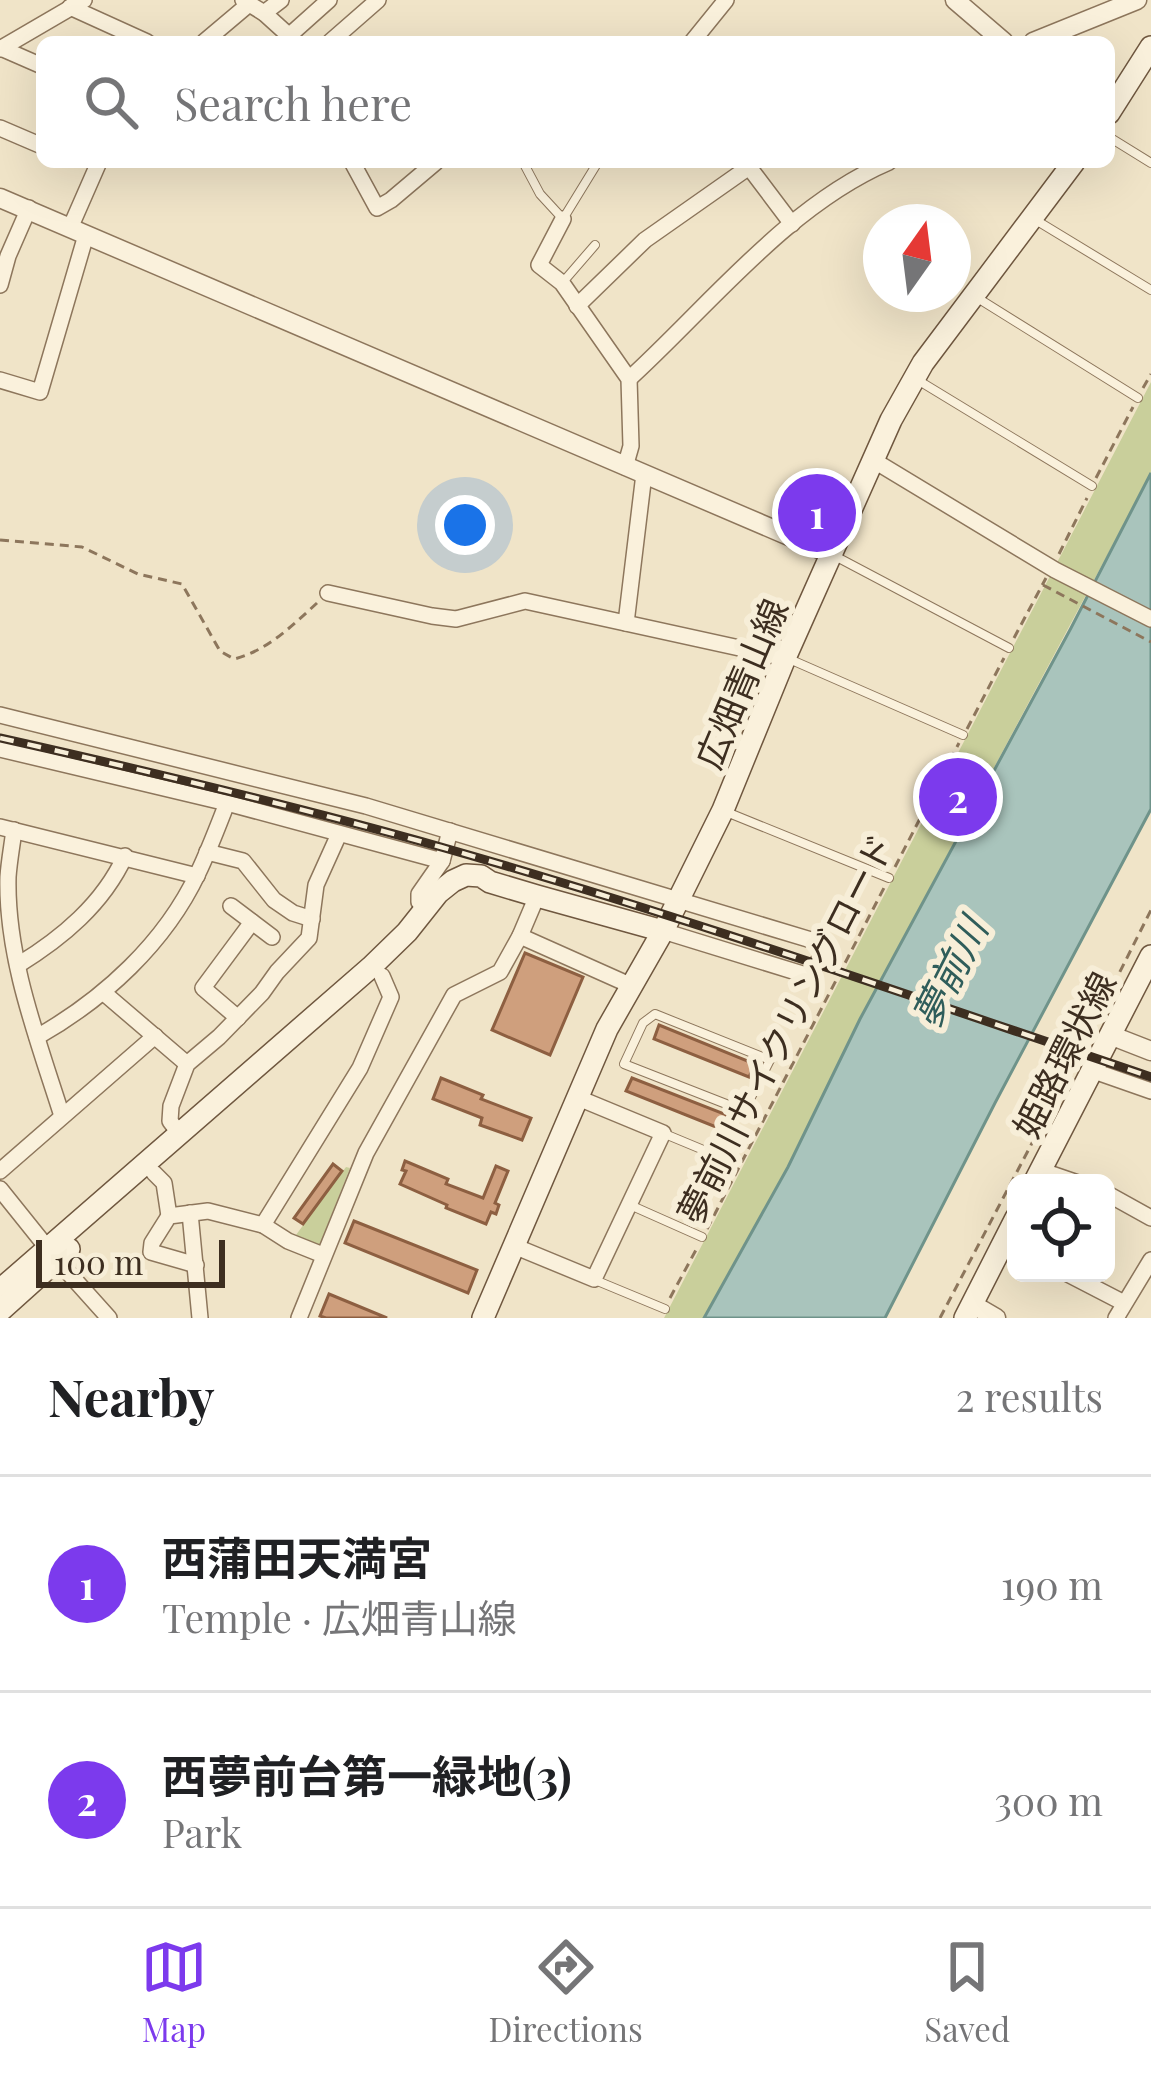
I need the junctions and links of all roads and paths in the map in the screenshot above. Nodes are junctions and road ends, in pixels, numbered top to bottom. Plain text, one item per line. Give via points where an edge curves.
1 (281, 0) edge
2 (329, 0) edge
3 (378, 0) edge
4 (726, 0) edge
5 (955, 0) edge
6 (1136, 0) edge
7 (77, 4) edge
8 (252, 6) edge
9 (136, 36) edge
10 (212, 36) edge
11 (291, 36) edge
12 (296, 36) edge
13 (337, 36) edge
14 (697, 36) edge
15 (997, 36) edge
16 (1048, 36) edge
17 (1151, 47) edge
18 (1, 48) edge
19 (36, 63) edge
20 (1115, 104) edge
21 (0, 128) edge
22 (1115, 141) edge
23 (36, 143) edge
24 (1151, 163) edge
25 (97, 168) edge
26 (355, 168) edge
27 (429, 168) edge
28 (526, 168) edge
29 (594, 168) edge
30 (748, 168) edge
31 (750, 168) edge
32 (875, 168) edge
33 (1070, 168) edge
34 (0, 198) edge
35 (29, 208) junction
36 (563, 219) junction
37 (1033, 219) junction
38 (793, 224) junction
39 (79, 230) junction
40 (595, 244) dead end
41 (562, 283) junction
42 (0, 285) edge
43 (1151, 290) edge
44 (975, 296) junction
45 (577, 306) junction
46 (1151, 374) edge
47 (914, 378) junction
48 (628, 379) junction
49 (0, 380) edge
50 (1138, 398) junction
51 (873, 460) junction
52 (635, 470) junction
53 (1092, 487) junction
54 (0, 540) edge
55 (831, 554) junction
56 (1053, 569) junction
57 (1042, 585) junction
58 (328, 593) joint
59 (1151, 620) edge
60 (626, 623) junction
61 (1151, 642) edge
62 (1009, 648) junction
63 (785, 658) junction
64 (0, 715) edge
65 (963, 735) junction
66 (0, 749) edge
67 (227, 803) junction
68 (722, 810) junction
69 (7, 829) edge
70 (450, 831) junction
71 (339, 833) junction
72 (207, 852) junction
73 (125, 856) junction
74 (442, 862) junction
75 (197, 876) junction
76 (889, 878) junction
77 (490, 882) junction
78 (537, 896) junction
79 (679, 898) junction
80 (231, 906) dead end
81 (426, 908) junction
82 (1151, 910) edge
83 (312, 919) junction
84 (252, 922) junction
85 (5, 926) edge
86 (663, 931) junction
87 (520, 936) junction
88 (272, 937) dead end
89 (1151, 956) edge
90 (19, 965) junction
91 (382, 976) junction
92 (632, 986) junction
93 (104, 993) junction
94 (618, 1011) junction
95 (238, 1018) junction
96 (643, 1023) junction
97 (1110, 1035) junction
98 (155, 1036) junction
99 (37, 1037) junction
100 (1151, 1051) edge
101 (187, 1064) junction
102 (1091, 1070) junction
103 (1151, 1091) edge
104 (576, 1097) junction
105 (62, 1116) junction
106 (179, 1133) junction
107 (663, 1133) junction
108 (730, 1161) dead end
109 (0, 1171) edge
110 (154, 1173) junction
111 (1038, 1174) edge
112 (0, 1189) edge
113 (1115, 1198) edge
114 (629, 1204) junction
115 (190, 1213) junction
116 (170, 1216) junction
117 (1151, 1218) edge
118 (263, 1225) junction
119 (702, 1237) junction
120 (514, 1246) junction
121 (53, 1254) junction
122 (1007, 1254) edge
123 (323, 1255) junction
124 (196, 1265) junction
125 (1148, 1272) edge
126 (594, 1279) junction
127 (1079, 1282) edge
128 (0, 1290) edge
129 (665, 1309) joint
130 (0, 1311) edge
131 (969, 1311) edge
132 (1120, 1311) edge
133 (109, 1318) edge
134 (200, 1318) edge
135 (299, 1318) edge
136 (483, 1318) edge
137 (940, 1318) edge
138 (996, 1318) edge

1 - 8 street
2 - 12 street
3 - 13 street
4 - 14 street
5 - 15 street
6 - 16 street
7 - 9 street
7 - 18 street
8 - 10 street
8 - 11 street
17 - 20 main road
18 - 19 street
21 - 23 street
22 - 24 lane
25 - 39 street
26 - 27 street via 376,208
28 - 36 lane
29 - 36 lane
30 - 45 street via 645,240
31 - 38 street
32 - 38 street
33 - 37 main road, 広畑青山線
34 - 35 street
35 - 39 street
35 - 42 street
36 - 41 street via 539,265
37 - 43 lane
37 - 44 main road, 広畑青山線
38 - 48 street
39 - 49 street via 40,392
39 - 52 street
40 - 41 lane
41 - 45 street
44 - 47 main road, 広畑青山線
44 - 50 lane
45 - 48 street
46 - 50 path, 夢前川サイクリングロード
47 - 51 main road, 広畑青山線
47 - 53 lane
48 - 52 street
50 - 53 path, 夢前川サイクリングロード
51 - 55 main road, 広畑青山線
51 - 56 street
52 - 55 street
52 - 60 street
53 - 56 path, 夢前川サイクリングロード
54 - 58 path via 82,547 182,584 220,651 234,659 251,655
55 - 62 lane
55 - 63 main road, 広畑青山線
56 - 57 path, 夢前川サイクリングロード
56 - 59 street
57 - 61 path
57 - 62 path, 夢前川サイクリングロード
58 - 60 street via 456,619 525,601
60 - 63 street
62 - 65 path, 夢前川サイクリングロード
63 - 65 lane
63 - 68 main road, 広畑青山線
64 - 70 street
65 - 76 path, 夢前川サイクリングロード
66 - 67 street
67 - 71 street
67 - 72 street
68 - 76 lane
68 - 79 main road, 広畑青山線
69 - 73 street
69 - 85 street
70 - 74 street
70 - 79 street
71 - 74 street
71 - 83 street via 316,885
72 - 75 street
72 - 83 street via 243,862 274,900
73 - 75 street
73 - 90 street via 94,903
74 - 81 street via 419,894
75 - 93 street via 161,932
76 - 119 path, 夢前川サイクリングロード
77 - 78 main road
77 - 81 main road via 466,875
77 - 91 main road via 458,889
78 - 86 main road
78 - 87 street
79 - 86 main road, 広畑青山線
79 - 86 street via 821,943 824,952 809,976
80 - 84 street
81 - 106 main road via 371,967
82 - 137 path
83 - 95 street via 309,938
84 - 88 street
84 - 95 street via 203,988
85 - 90 street
86 - 92 main road, 広畑青山線
87 - 92 street
87 - 123 street via 500,972 454,995 366,1153
89 - 97 main road, 姫路環状線
90 - 99 street
91 - 110 main road
91 - 118 street via 391,997 360,1068
92 - 94 main road, 広畑青山線
93 - 98 street
93 - 99 street
94 - 96 lane
94 - 104 main road, 広畑青山線
95 - 101 street
96 - 96 lane via 655,1014 770,1060 743,1111 623,1064
97 - 100 street
97 - 102 main road, 姫路環状線
98 - 101 street
98 - 105 street
99 - 105 street
101 - 106 street via 171,1106
102 - 103 street
102 - 111 main road, 姫路環状線
104 - 107 street
104 - 120 main road, 広畑青山線
105 - 109 street
106 - 121 main road
107 - 108 lane
107 - 114 street
110 - 116 street
110 - 121 main road
112 - 121 street
113 - 117 street
114 - 119 lane
114 - 126 street
115 - 116 street
115 - 118 street
115 - 124 street
116 - 124 street via 151,1252
118 - 123 street
119 - 129 path, 夢前川サイクリングロード
120 - 126 street
120 - 136 main road, 広畑青山線
121 - 128 main road
121 - 130 main road
121 - 133 street
122 - 131 main road
123 - 135 street
124 - 134 street
125 - 132 street
126 - 129 lane
127 - 132 street
131 - 138 street

